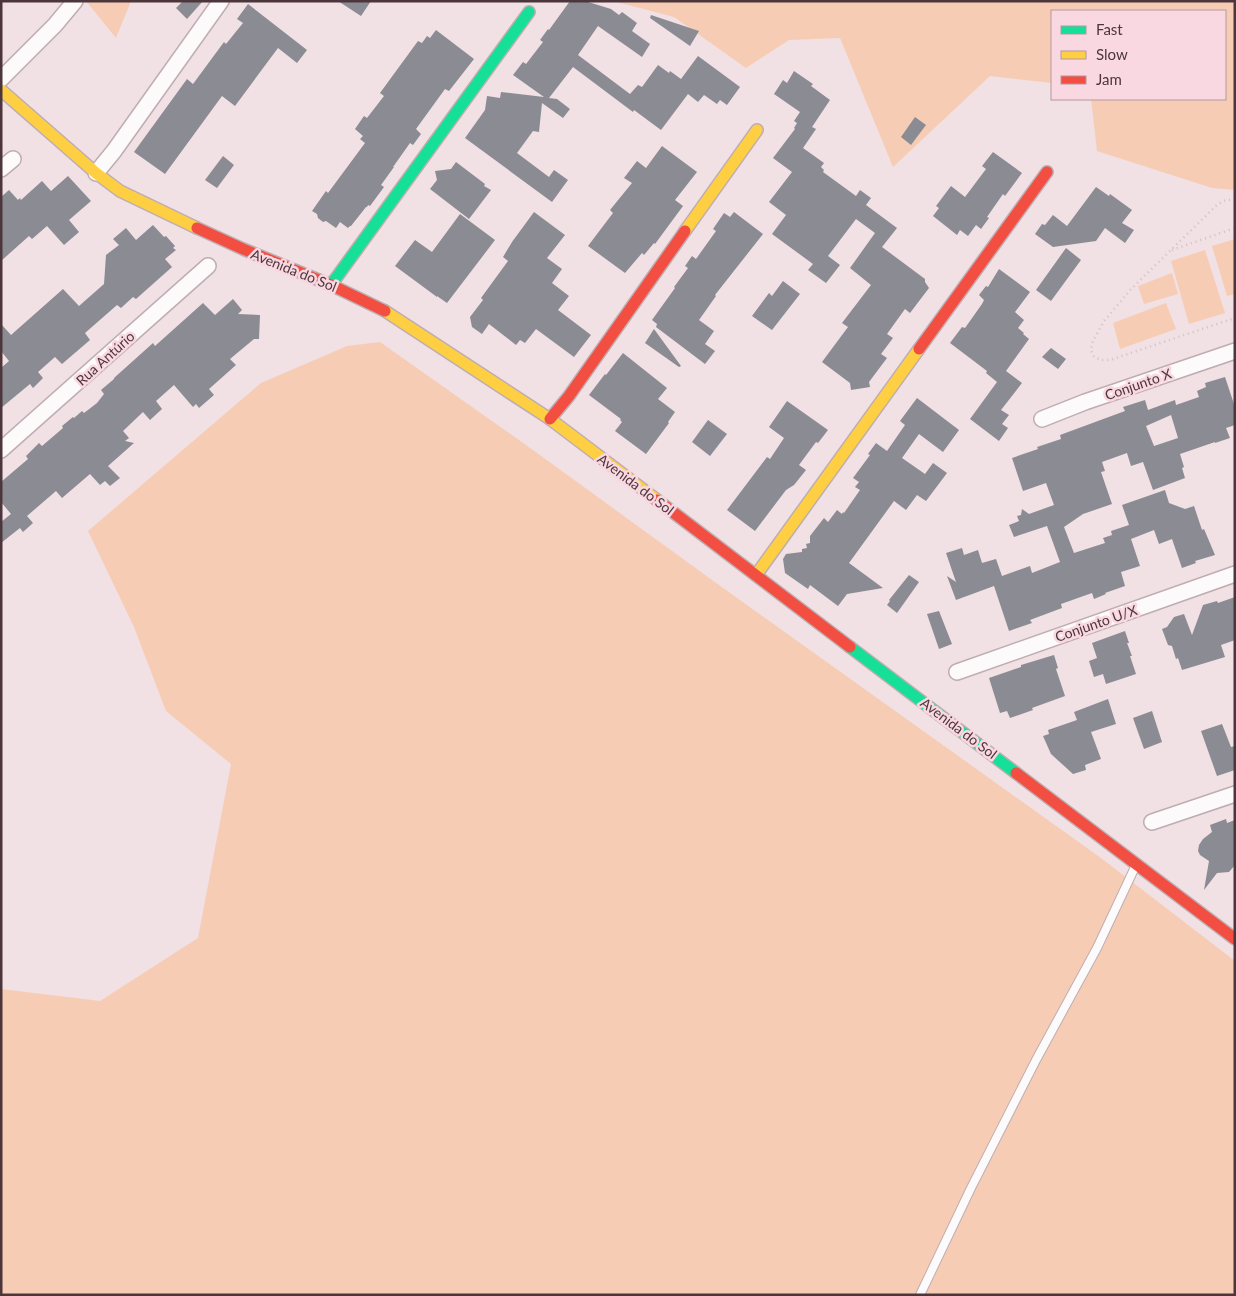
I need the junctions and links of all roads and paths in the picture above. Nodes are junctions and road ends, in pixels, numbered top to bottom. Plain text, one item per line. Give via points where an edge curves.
1 (75, 1) edge
2 (221, 1) edge
3 (529, 12) dead end
4 (1, 79) edge
5 (1, 90) edge
6 (756, 130) dead end
7 (1047, 172) dead end
8 (96, 173) junction
9 (1235, 199) edge
10 (1235, 228) edge
11 (1170, 250) junction
12 (208, 266) dead end
13 (330, 284) junction
14 (1235, 318) edge
15 (1235, 351) edge
16 (550, 419) junction
17 (1042, 419) dead end
18 (1, 450) edge
19 (1235, 574) edge
20 (756, 575) junction
21 (957, 672) dead end
22 (1235, 794) edge
23 (1152, 822) dead end
24 (1137, 864) junction
25 (1235, 938) edge
26 (920, 1295) edge

1 - 4 street via 55,26
2 - 8 street
3 - 13 street
5 - 8 street, Avenida do Sol
6 - 16 street
7 - 20 street
8 - 13 street, Avenida do Sol via 120,191 179,220
9 - 11 path via 1216,206
10 - 11 path
11 - 14 path via 1104,321 1092,343 1094,357 1110,360
12 - 18 street, Rua Antúrio
13 - 16 street, Avenida do Sol via 388,312
15 - 17 street, Conjunto X
16 - 20 street, Avenida do Sol
19 - 21 street, Conjunto U/X
20 - 24 street, Avenida do Sol
22 - 23 street
24 - 25 street, Avenida do Sol
24 - 26 lane via 1097,948 971,1188

